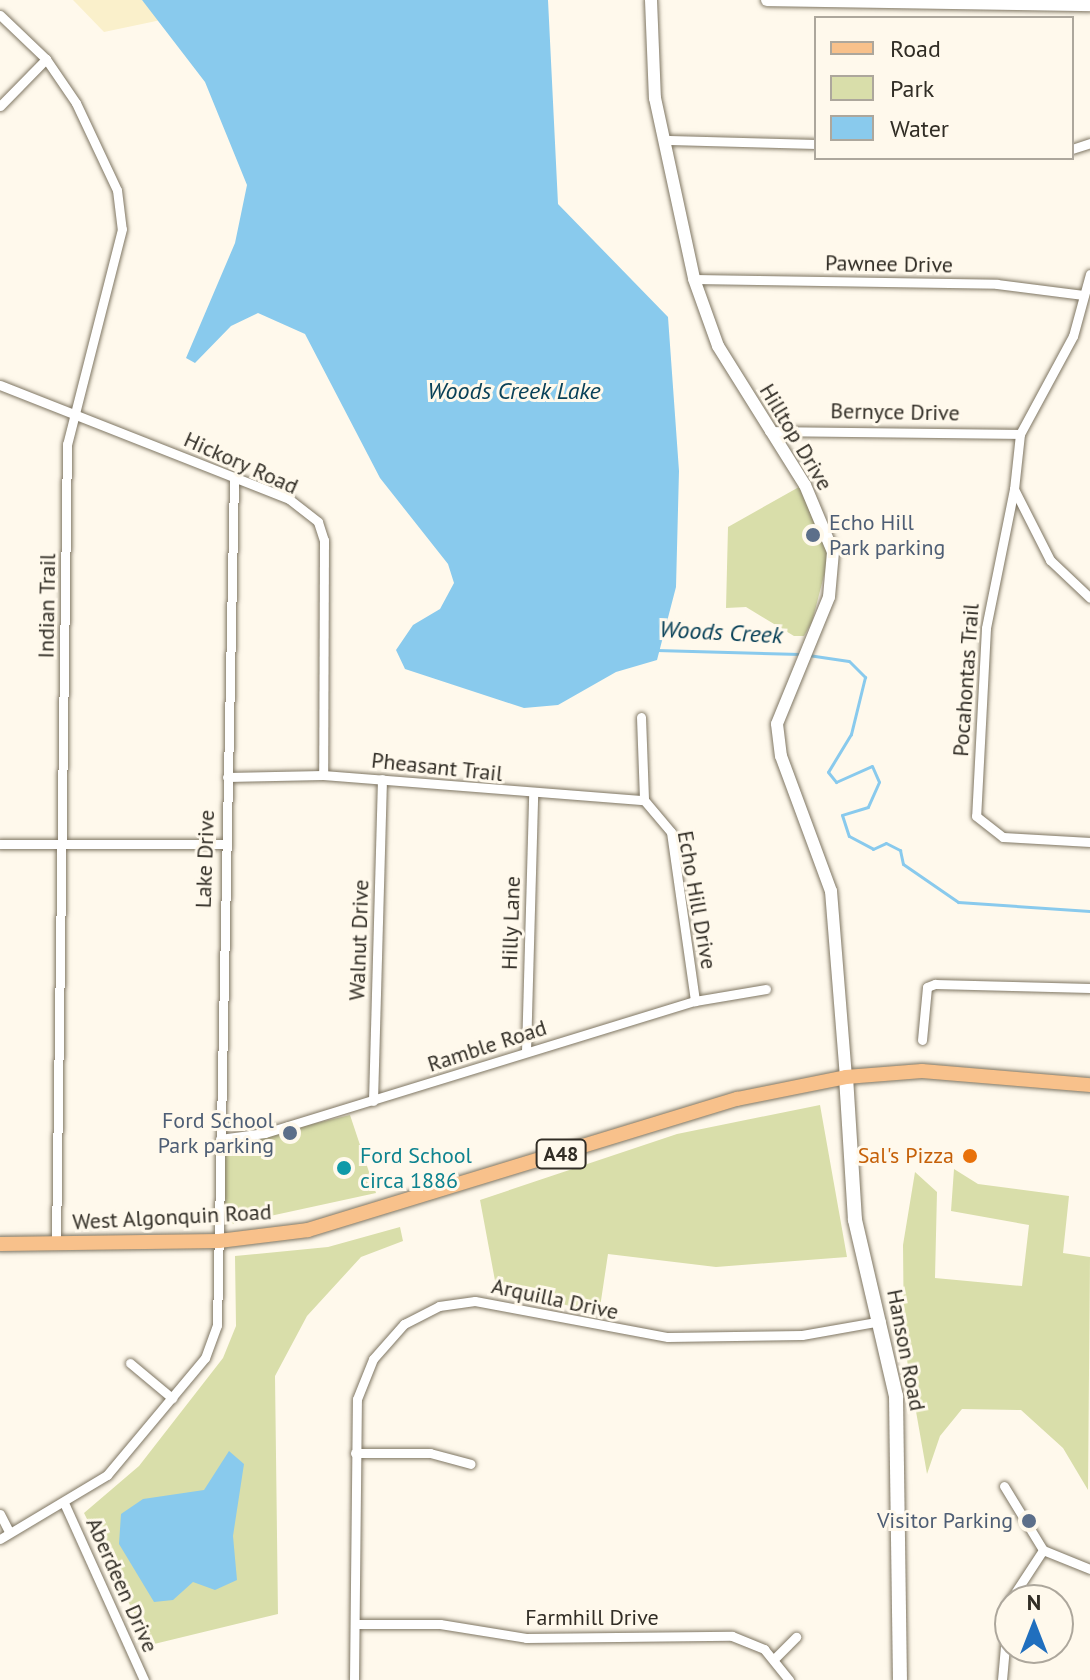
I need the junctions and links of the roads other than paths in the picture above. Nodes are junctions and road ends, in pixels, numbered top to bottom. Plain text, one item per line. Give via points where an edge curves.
1 (651, 0) edge
2 (767, 0) edge
3 (842, 0) edge
4 (1090, 5) edge
5 (0, 15) edge
6 (46, 59) junction
7 (0, 106) edge
8 (669, 140) junction
9 (814, 144) edge
10 (1090, 274) edge
11 (694, 279) junction
12 (1083, 295) junction
13 (0, 385) edge
14 (73, 410) junction
15 (769, 431) junction
16 (1020, 434) junction
17 (234, 479) junction
18 (1014, 489) junction
19 (1090, 598) edge
20 (641, 717) dead end
21 (323, 775) junction
22 (227, 777) junction
23 (382, 779) junction
24 (533, 795) junction
25 (644, 800) junction
26 (1090, 842) edge
27 (0, 844) edge
28 (62, 844) junction
29 (222, 844) junction
30 (1090, 988) edge
31 (766, 989) dead end
32 (695, 1001) junction
33 (922, 1040) dead end
34 (526, 1052) junction
35 (846, 1077) junction
36 (1090, 1085) edge
37 (373, 1101) junction
38 (220, 1139) junction
39 (219, 1241) junction
40 (0, 1244) edge
41 (56, 1244) junction
42 (881, 1321) junction
43 (130, 1363) dead end
44 (172, 1398) junction
45 (355, 1453) junction
46 (471, 1464) dead end
47 (1004, 1486) dead end
48 (65, 1505) junction
49 (0, 1514) edge
50 (9, 1532) junction
51 (0, 1539) edge
52 (1043, 1550) junction
53 (1090, 1569) edge
54 (356, 1624) junction
55 (796, 1637) dead end
56 (775, 1658) junction
57 (144, 1680) edge
58 (354, 1680) edge
59 (789, 1680) edge
60 (900, 1680) edge
61 (1002, 1680) edge

1 - 8 street, Hilltop Drive via 655,98
2 - 3 street
3 - 4 street
5 - 6 street, Indian Trail
6 - 7 street
6 - 14 street, Indian Trail via 91,130 121,210
8 - 9 street
8 - 11 street, Hilltop Drive
10 - 12 street
11 - 12 street, Pawnee Drive via 997,284
11 - 15 street, Hilltop Drive via 718,346
12 - 16 street via 1073,336
13 - 14 street, Hickory Road
14 - 17 street, Hickory Road
14 - 28 street, Indian Trail
15 - 16 street, Bernyce Drive
15 - 35 street, Hilltop Drive via 832,545 832,586 780,708 778,741 831,891
16 - 18 street, Pocahontas Trail
17 - 21 street, Hickory Road via 289,499 318,522 324,540
17 - 22 street, Lake Drive
18 - 19 street via 1050,560
18 - 26 street, Pocahontas Trail via 986,628 976,816 989,833
20 - 25 street
21 - 22 street, Pheasant Trail
21 - 23 street, Pheasant Trail
22 - 29 street, Lake Drive
23 - 24 street, Pheasant Trail
23 - 37 street, Walnut Drive
24 - 25 street, Pheasant Trail
24 - 34 street, Hilly Lane
25 - 32 street, Echo Hill Drive via 671,832
27 - 28 street
28 - 29 street
28 - 41 street, Indian Trail
29 - 38 street, Lake Drive
30 - 33 street via 935,984 925,995
31 - 32 street, Ramble Road
32 - 34 street, Ramble Road
34 - 37 street, Ramble Road
35 - 36 main road, West Algonquin Road / A48 via 937,1072
35 - 39 main road, West Algonquin Road / A48 via 737,1099 308,1230
35 - 42 main road, Hanson Road via 855,1220
37 - 38 street, Ramble Road
38 - 39 street, Lake Drive
39 - 41 main road, West Algonquin Road / A48
39 - 44 street, Lake Drive via 212,1341
40 - 41 main road, West Algonquin Road / A48
42 - 45 street, Arquilla Drive via 802,1335 668,1337 457,1301 404,1324 373,1359 357,1399
42 - 60 main road, Hanson Road via 896,1396
43 - 44 street
44 - 48 street, Lake Drive via 107,1475
45 - 46 street via 430,1453
45 - 54 street, Arquilla Drive
47 - 52 street
48 - 50 street, Lake Drive
48 - 57 street, Aberdeen Drive
49 - 50 street
50 - 51 street, Lake Drive
52 - 53 street
52 - 61 street via 1009,1602
54 - 56 street, Farmhill Drive via 440,1624 526,1638 732,1636
54 - 58 street, Arquilla Drive
55 - 56 street
56 - 59 street

